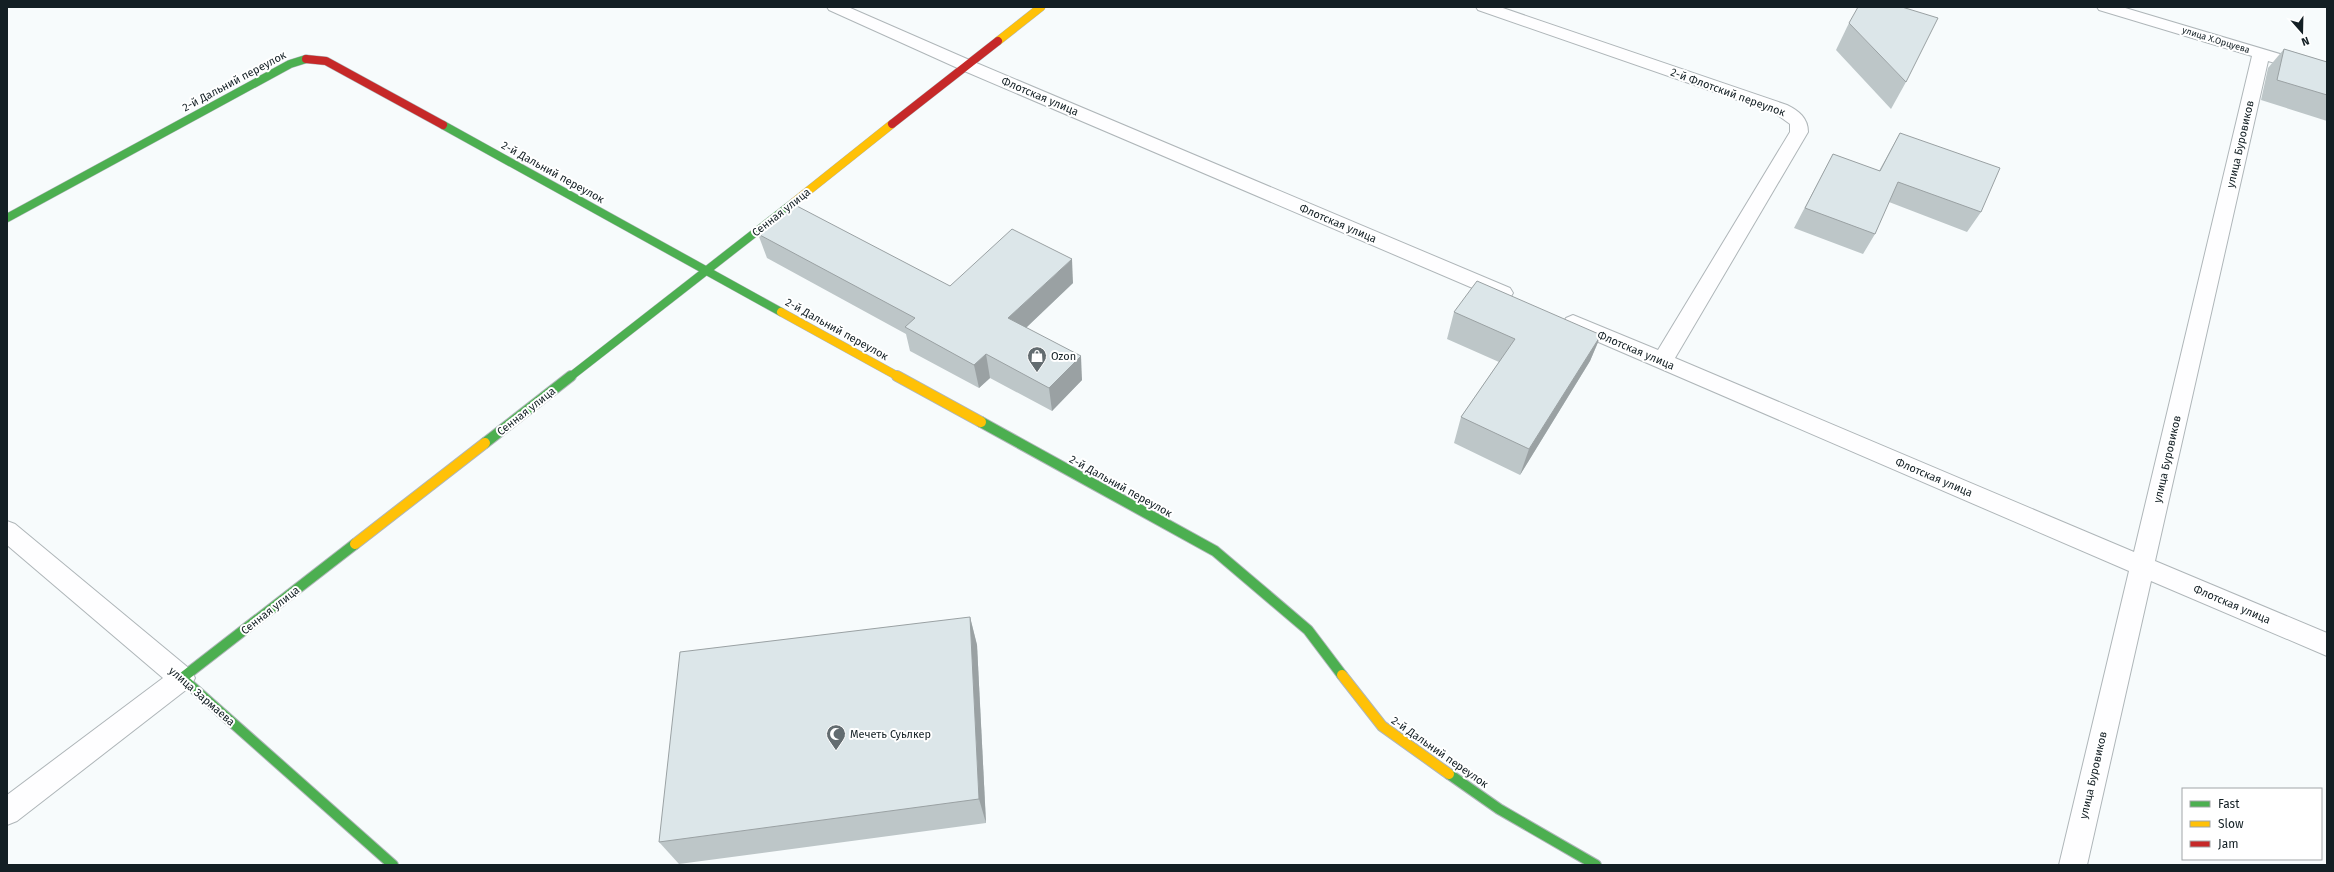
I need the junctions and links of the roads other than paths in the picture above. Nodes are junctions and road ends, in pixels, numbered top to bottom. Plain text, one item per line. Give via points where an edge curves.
1 (835, 7) edge
2 (1041, 7) edge
3 (1484, 7) edge
4 (2105, 7) edge
5 (2261, 54) junction
6 (968, 66) junction
7 (2327, 73) edge
8 (7, 218) edge
9 (707, 271) junction
10 (1523, 302) edge
11 (1552, 314) edge
12 (1662, 361) junction
13 (7, 531) edge
14 (2142, 566) junction
15 (2327, 645) edge
16 (182, 678) junction
17 (7, 812) edge
18 (393, 865) edge
19 (1596, 865) edge
20 (2073, 865) edge

1 - 6 street, Флотская улица
2 - 6 street, Сенная улица
3 - 12 street, 2-й Флотский переулок via 1781,109 1797,120 1799,132
4 - 5 street, улица Х.Орцуева
5 - 7 street, улица Х.Орцуева
5 - 14 street, улица Буровиков
6 - 9 street, Сенная улица
6 - 10 street, Флотская улица
8 - 9 street, 2-й Дальний переулок via 290,64 319,58
9 - 16 street, Сенная улица
9 - 19 street, 2-й Дальний переулок via 1215,552 1308,630 1382,726 1499,809
11 - 12 street, Флотская улица
12 - 14 street, Флотская улица
13 - 16 street, улица Зармаева
14 - 15 street, Флотская улица
14 - 20 street, улица Буровиков
16 - 17 street, Сенная улица
16 - 18 street, улица Зармаева

